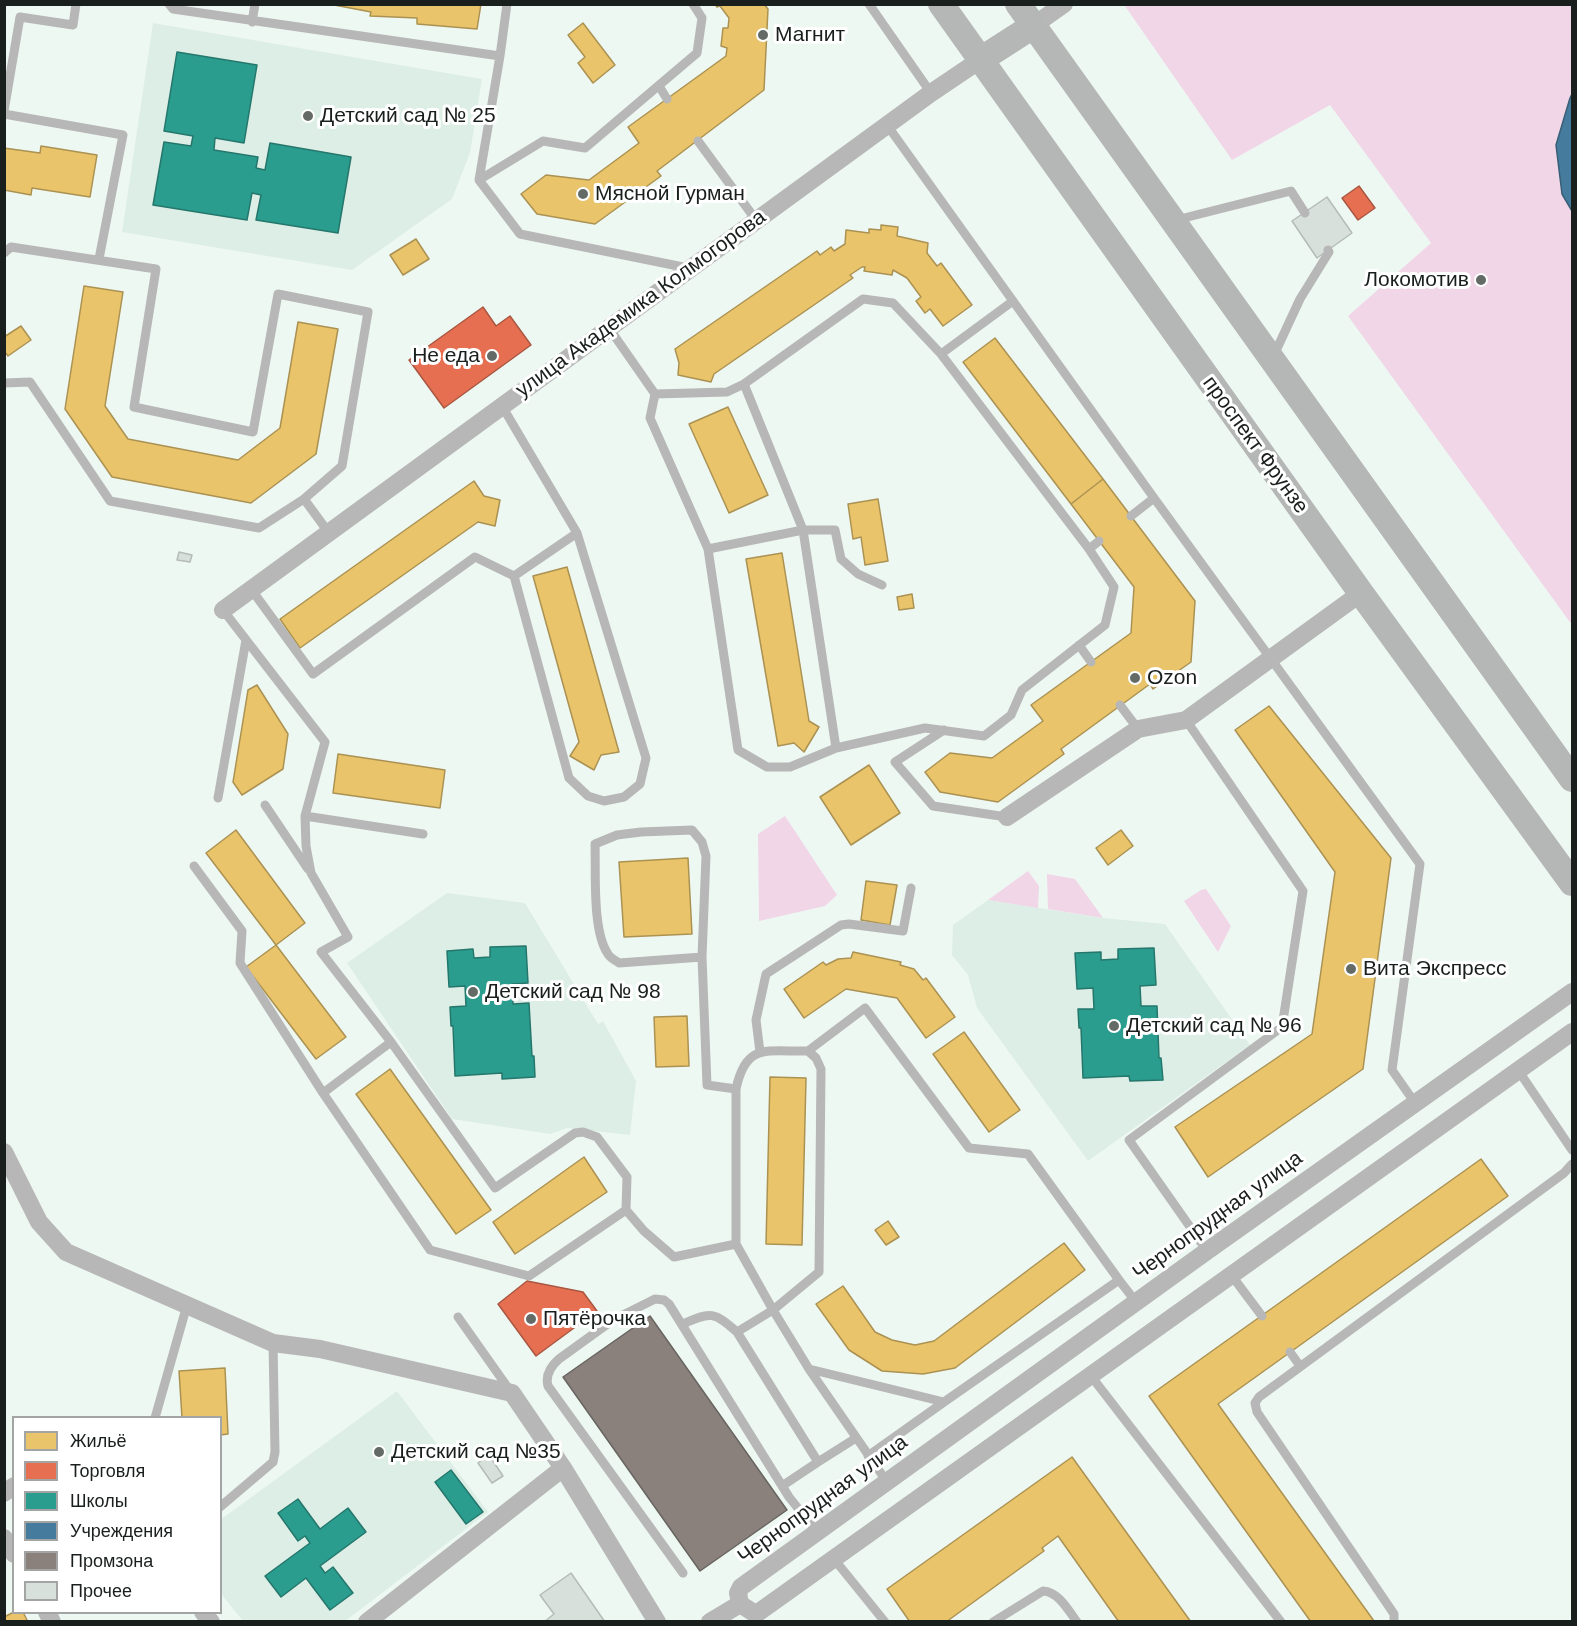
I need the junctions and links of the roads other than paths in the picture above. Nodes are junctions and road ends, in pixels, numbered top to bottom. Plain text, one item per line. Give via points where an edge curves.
1 (76, 4) edge
2 (170, 4) edge
3 (255, 4) edge
4 (507, 4) edge
5 (693, 4) edge
6 (869, 4) edge
7 (941, 4) edge
8 (1018, 4) edge
9 (1064, 4) edge
10 (252, 21) junction
11 (1033, 26) junction
12 (500, 56) junction
13 (981, 60) junction
14 (659, 86) junction
15 (931, 93) junction
16 (667, 99) dead end
17 (4, 113) edge
18 (887, 125) junction
19 (698, 141) dead end
20 (479, 180) junction
21 (1305, 213) dead end
22 (756, 220) junction
23 (1173, 221) junction
24 (1328, 250) dead end
25 (4, 253) edge
26 (99, 259) junction
27 (690, 269) junction
28 (1014, 301) junction
29 (609, 327) junction
30 (941, 354) junction
31 (1272, 360) junction
32 (4, 383) edge
33 (744, 384) junction
34 (655, 394) junction
35 (502, 406) junction
36 (1154, 498) junction
37 (304, 499) junction
38 (1131, 516) dead end
39 (803, 530) junction
40 (329, 533) junction
41 (577, 533) junction
42 (1099, 541) dead end
43 (708, 549) junction
44 (1089, 549) junction
45 (514, 576) junction
46 (882, 585) dead end
47 (251, 589) junction
48 (1361, 593) junction
49 (223, 610) joint
50 (246, 640) junction
51 (1079, 645) junction
52 (1270, 658) junction
53 (1090, 662) dead end
54 (1120, 705) dead end
55 (1186, 720) junction
56 (1138, 729) junction
57 (944, 730) junction
58 (836, 748) junction
59 (1572, 780) edge
60 (218, 798) dead end
61 (264, 805) dead end
62 (305, 816) junction
63 (1007, 817) joint
64 (423, 834) dead end
65 (194, 866) dead end
66 (311, 873) junction
67 (1572, 883) edge
68 (911, 888) dead end
69 (702, 957) junction
70 (1572, 992) edge
71 (1572, 1032) edge
72 (391, 1042) junction
73 (808, 1051) junction
74 (760, 1052) junction
75 (1518, 1070) junction
76 (736, 1089) junction
77 (323, 1093) junction
78 (1415, 1103) junction
79 (1572, 1150) edge
80 (4, 1152) edge
81 (1572, 1164) edge
82 (626, 1210) junction
83 (736, 1244) junction
84 (1207, 1251) junction
85 (1232, 1276) junction
86 (1119, 1280) junction
87 (1136, 1302) junction
88 (187, 1305) junction
89 (773, 1310) junction
90 (1262, 1316) dead end
91 (458, 1317) dead end
92 (683, 1324) junction
93 (737, 1332) junction
94 (273, 1343) junction
95 (1290, 1352) dead end
96 (1300, 1366) junction
97 (809, 1369) junction
98 (1091, 1376) junction
99 (512, 1394) junction
100 (944, 1402) junction
101 (156, 1416) edge
102 (856, 1438) junction
103 (868, 1456) junction
104 (818, 1462) junction
105 (563, 1468) junction
106 (887, 1482) junction
107 (782, 1486) junction
108 (222, 1505) edge
109 (817, 1532) junction
110 (4, 1538) edge
111 (12, 1551) edge
112 (834, 1559) junction
113 (683, 1573) dead end
114 (740, 1604) junction
115 (761, 1617) edge
116 (367, 1622) edge
117 (657, 1622) edge
118 (710, 1622) edge
119 (885, 1622) edge
120 (993, 1622) edge
121 (1077, 1622) edge
122 (1281, 1622) edge
123 (1394, 1622) edge

1 - 17 lane via 73,25 20,17
2 - 10 lane via 173,9
3 - 10 lane
4 - 12 lane
5 - 14 lane via 702,18 697,53
6 - 15 lane
7 - 13 main road, проспект Фрунзе
8 - 11 main road
9 - 11 street, улица Академика Колмогорова
10 - 12 lane
11 - 13 main road, улица Академика Колмогорова
11 - 23 main road
12 - 20 lane
13 - 15 street, улица Академика Колмогорова
13 - 48 main road, проспект Фрунзе
14 - 16 lane
14 - 20 lane via 585,148 543,141
15 - 18 street, улица Академика Колмогорова
17 - 26 lane via 123,135
18 - 22 street, улица Академика Колмогорова
18 - 28 lane
19 - 22 lane
20 - 27 lane via 520,234
21 - 23 lane via 1291,191
22 - 27 street, улица Академика Колмогорова
23 - 31 main road
24 - 31 lane
25 - 26 lane via 10,247
26 - 37 lane via 156,269 134,407 242,430 253,432 278,294 368,312 342,466
27 - 29 street, улица Академика Колмогорова
28 - 30 lane
28 - 36 lane
29 - 34 lane
29 - 35 street, улица Академика Колмогорова
30 - 33 lane via 893,303 863,299
30 - 44 lane
31 - 59 main road
32 - 37 lane via 30,382 111,501 259,528
33 - 34 lane via 727,392
33 - 39 lane
34 - 43 lane via 650,418
35 - 40 street, улица Академика Колмогорова
35 - 41 lane
36 - 38 lane
36 - 52 lane
37 - 40 lane
39 - 43 lane
39 - 46 lane via 835,530 840,560
39 - 58 lane
40 - 47 street, улица Академика Колмогорова
41 - 45 lane
41 - 45 lane via 646,758 640,784 624,797 604,801 588,796 569,778
42 - 44 lane
43 - 58 lane via 738,750 767,766 790,767
44 - 51 lane via 1114,587 1105,625
45 - 47 lane via 475,557 313,674
47 - 49 street, улица Академика Колмогорова
48 - 52 street
48 - 67 main road, проспект Фрунзе
49 - 50 lane
50 - 60 lane
50 - 62 lane via 325,742
51 - 53 lane
51 - 57 lane via 1022,690 1011,715 984,736
52 - 55 street
52 - 78 lane via 1420,864 1392,1070
54 - 56 lane
55 - 56 street
55 - 84 lane via 1303,891 1282,1027 1130,1140
56 - 63 street
57 - 58 lane via 925,728
57 - 63 lane via 895,762 933,806
61 - 66 lane
62 - 64 lane
62 - 66 lane
65 - 77 lane via 242,931 240,963
66 - 72 lane via 348,937 321,952
68 - 74 lane via 903,931 841,925 766,975 756,1020
69 - 69 lane via 619,963 609,957 597,925 595,844 617,835 692,830 702,842 706,856
69 - 76 lane via 707,1085
70 - 78 street, Чернопрудная улица
71 - 75 street
72 - 77 lane
72 - 82 lane via 495,1188 568,1137 583,1132 597,1137 627,1177
73 - 74 lane
73 - 86 lane via 865,1008 969,1148 1028,1154
73 - 89 lane via 821,1069 819,1272
74 - 76 lane via 747,1059
75 - 79 lane
75 - 85 street
76 - 83 lane
77 - 82 lane via 430,1250 529,1276
78 - 84 street, Чернопрудная улица
80 - 88 street via 39,1222 66,1252
81 - 96 lane
82 - 83 lane via 674,1257
83 - 89 lane
84 - 87 street, Чернопрудная улица
85 - 90 lane
85 - 98 street
86 - 87 lane
86 - 100 lane
87 - 106 street, Чернопрудная улица
88 - 94 street
88 - 101 lane
89 - 93 lane
89 - 97 lane
91 - 99 lane
92 - 93 lane via 702,1315 713,1315
92 - 107 lane
92 - 113 lane via 669,1304 655,1299 613,1320 559,1359 546,1379
93 - 104 lane
94 - 99 street via 320,1349
94 - 108 lane via 273,1462
95 - 96 lane
96 - 123 lane via 1258,1397 1257,1412 1394,1614
97 - 100 lane
97 - 102 lane
98 - 112 street
98 - 122 lane
99 - 105 street
100 - 103 lane
102 - 103 lane
102 - 104 lane
103 - 106 lane
104 - 107 lane
105 - 116 street
105 - 117 street
106 - 109 street, Чернопрудная улица
107 - 109 lane
109 - 114 street, Чернопрудная улица via 741,1587
110 - 111 street
112 - 115 street
112 - 119 lane
114 - 115 street
114 - 118 street
120 - 121 lane via 1043,1591 1057,1596

